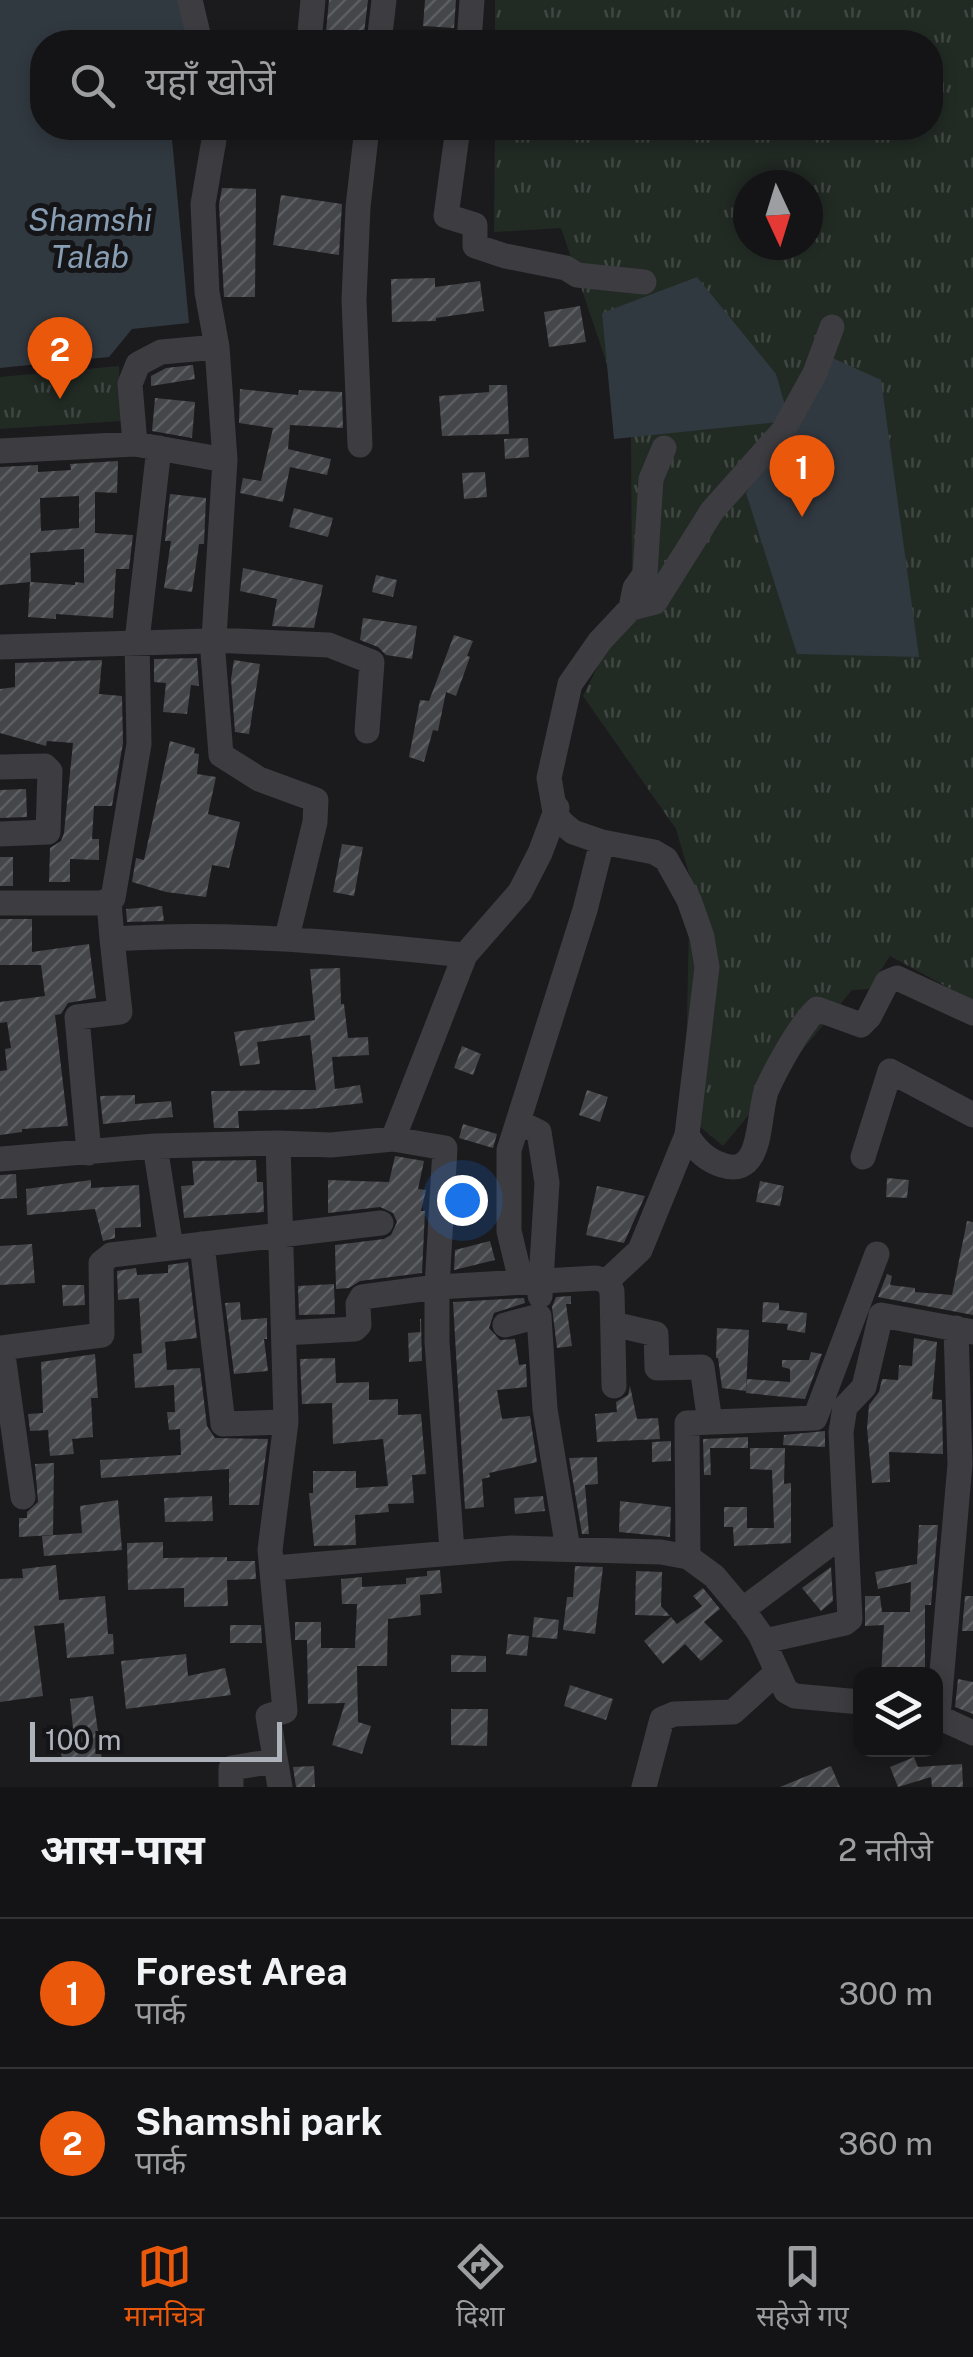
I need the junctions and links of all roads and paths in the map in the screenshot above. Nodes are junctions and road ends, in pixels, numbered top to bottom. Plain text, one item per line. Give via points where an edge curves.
1 (190, 0) edge
2 (314, 0) edge
3 (384, 0) edge
4 (472, 0) edge
5 (197, 30) edge
6 (310, 30) edge
7 (380, 30) edge
8 (470, 30) edge
9 (214, 140) edge
10 (366, 140) edge
11 (456, 140) edge
12 (644, 282) dead end
13 (832, 327) dead end
14 (217, 347) junction
15 (147, 446) junction
16 (360, 446) dead end
17 (664, 448) dead end
18 (0, 451) edge
19 (226, 460) junction
20 (631, 608) junction
21 (212, 640) junction
22 (138, 641) junction
23 (0, 647) edge
24 (366, 731) dead end
25 (0, 766) edge
26 (556, 808) junction
27 (0, 834) edge
28 (602, 842) junction
29 (108, 902) junction
30 (0, 903) edge
31 (287, 937) junction
32 (112, 939) junction
33 (464, 955) junction
34 (973, 1014) edge
35 (973, 1115) edge
36 (518, 1122) junction
37 (687, 1135) junction
38 (393, 1139) junction
39 (278, 1143) junction
40 (156, 1146) junction
41 (89, 1153) junction
42 (863, 1158) dead end
43 (0, 1159) edge
44 (382, 1223) dead end
45 (278, 1234) junction
46 (202, 1244) junction
47 (171, 1248) junction
48 (876, 1254) dead end
49 (531, 1281) junction
50 (607, 1281) junction
51 (437, 1287) junction
52 (539, 1316) junction
53 (613, 1324) junction
54 (505, 1325) dead end
55 (964, 1330) edge
56 (284, 1333) junction
57 (1, 1348) edge
58 (614, 1386) dead end
59 (286, 1422) junction
60 (710, 1422) junction
61 (967, 1464) edge
62 (23, 1497) dead end
63 (846, 1532) junction
64 (568, 1549) junction
65 (452, 1551) junction
66 (688, 1557) junction
67 (274, 1568) junction
68 (742, 1610) junction
69 (764, 1641) junction
70 (943, 1667) edge
71 (777, 1672) junction
72 (853, 1701) edge
73 (943, 1719) edge
74 (973, 1733) edge
75 (276, 1761) junction
76 (230, 1787) edge
77 (280, 1787) edge
78 (644, 1787) edge

1 - 5 street
2 - 6 street
3 - 7 street
4 - 8 street
9 - 14 street via 202,204
10 - 16 street via 354,285
11 - 12 street via 446,216 474,225 475,246 577,276
13 - 20 street via 815,373 775,443 727,492 655,602
14 - 15 street via 161,352 138,364 130,384
14 - 19 street
15 - 18 street
15 - 19 street
15 - 22 street
17 - 20 street via 652,479 645,574
19 - 21 street
20 - 26 street via 570,684 549,778
21 - 22 street
21 - 24 street via 329,646 372,662
21 - 31 street via 221,755 259,779 316,800
22 - 23 street
22 - 29 street via 138,744 116,892
25 - 27 street via 45,766 50,776 48,832
26 - 28 street via 573,832
26 - 33 street via 520,892
28 - 36 street
28 - 37 street via 666,859 702,937 707,967
29 - 30 street
29 - 32 street
31 - 32 street
31 - 33 street
32 - 41 street via 120,1012 76,1017
33 - 38 street
34 - 37 street via 898,978 887,982 860,1025 817,1009 768,1085 749,1160 725,1167 702,1155
35 - 42 street via 890,1071
36 - 49 street via 509,1150 509,1231
36 - 49 street via 539,1132 547,1183
37 - 50 street via 640,1250
38 - 39 street
38 - 51 street via 445,1148
39 - 40 street
39 - 45 street
40 - 41 street
40 - 47 street
41 - 43 street
44 - 45 street
45 - 46 street
45 - 56 street
46 - 47 street
46 - 59 street via 223,1424
47 - 57 street via 104,1258 104,1330 98,1338
48 - 60 street via 815,1418
49 - 50 street
49 - 51 street
49 - 52 street
50 - 53 street
51 - 56 street via 362,1297 355,1329
51 - 65 street
52 - 54 street
52 - 64 street
53 - 58 street
53 - 60 street via 656,1334 657,1368 702,1367
55 - 61 street
55 - 63 street via 881,1315 864,1388 845,1407
56 - 59 street
57 - 62 street
59 - 67 street via 270,1550
60 - 66 street via 687,1423
61 - 70 street
63 - 68 street
63 - 69 street via 850,1620
64 - 65 street
64 - 66 street
65 - 67 street
66 - 68 street
67 - 75 street via 284,1711 268,1716
68 - 69 street
69 - 71 street
71 - 72 street via 796,1696
71 - 78 street via 733,1712 662,1719
73 - 74 street
75 - 76 street via 231,1768
75 - 77 street

